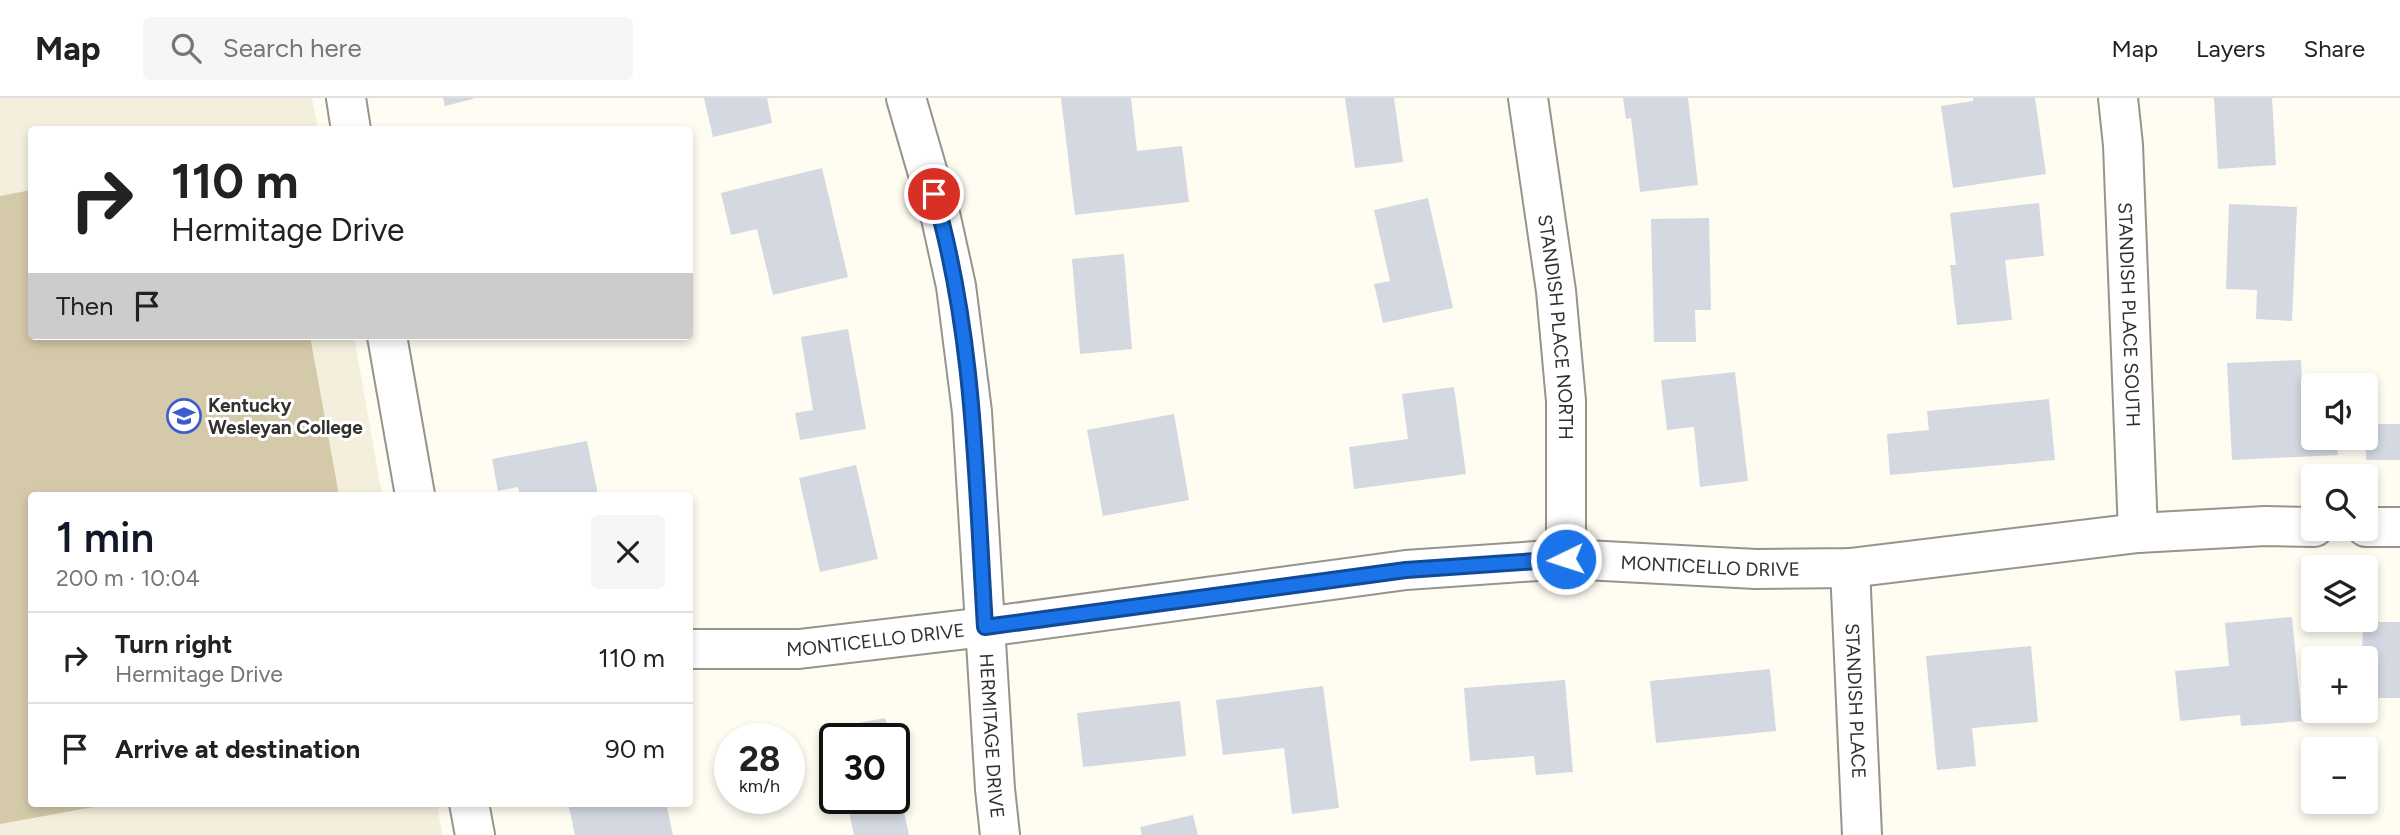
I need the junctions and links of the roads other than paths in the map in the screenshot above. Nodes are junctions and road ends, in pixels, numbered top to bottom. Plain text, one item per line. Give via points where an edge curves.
1 (346, 98) edge
2 (906, 98) edge
3 (1528, 98) edge
4 (2118, 98) edge
5 (350, 126) edge
6 (388, 340) edge
7 (414, 492) edge
8 (2301, 527) edge
9 (2378, 527) edge
10 (2400, 527) edge
11 (2138, 533) junction
12 (1566, 559) junction
13 (1850, 568) junction
14 (985, 627) junction
15 (693, 649) edge
16 (470, 807) edge
17 (475, 835) edge
18 (1000, 835) edge
19 (1861, 835) edge

1 - 5 street
2 - 14 street, HERMITAGE DRIVE via 956,286 972,412
3 - 12 street, STANDISH PLACE NORTH via 1556,290 1566,401
4 - 11 street, STANDISH PLACE SOUTH
6 - 7 street
8 - 11 street, MONTICELLO DRIVE
9 - 10 street
11 - 13 street, MONTICELLO DRIVE
12 - 13 street, MONTICELLO DRIVE via 1756,569
12 - 14 street, MONTICELLO DRIVE via 1406,570
13 - 19 street, STANDISH PLACE
14 - 15 street, MONTICELLO DRIVE via 799,649
14 - 18 street, HERMITAGE DRIVE
16 - 17 street

